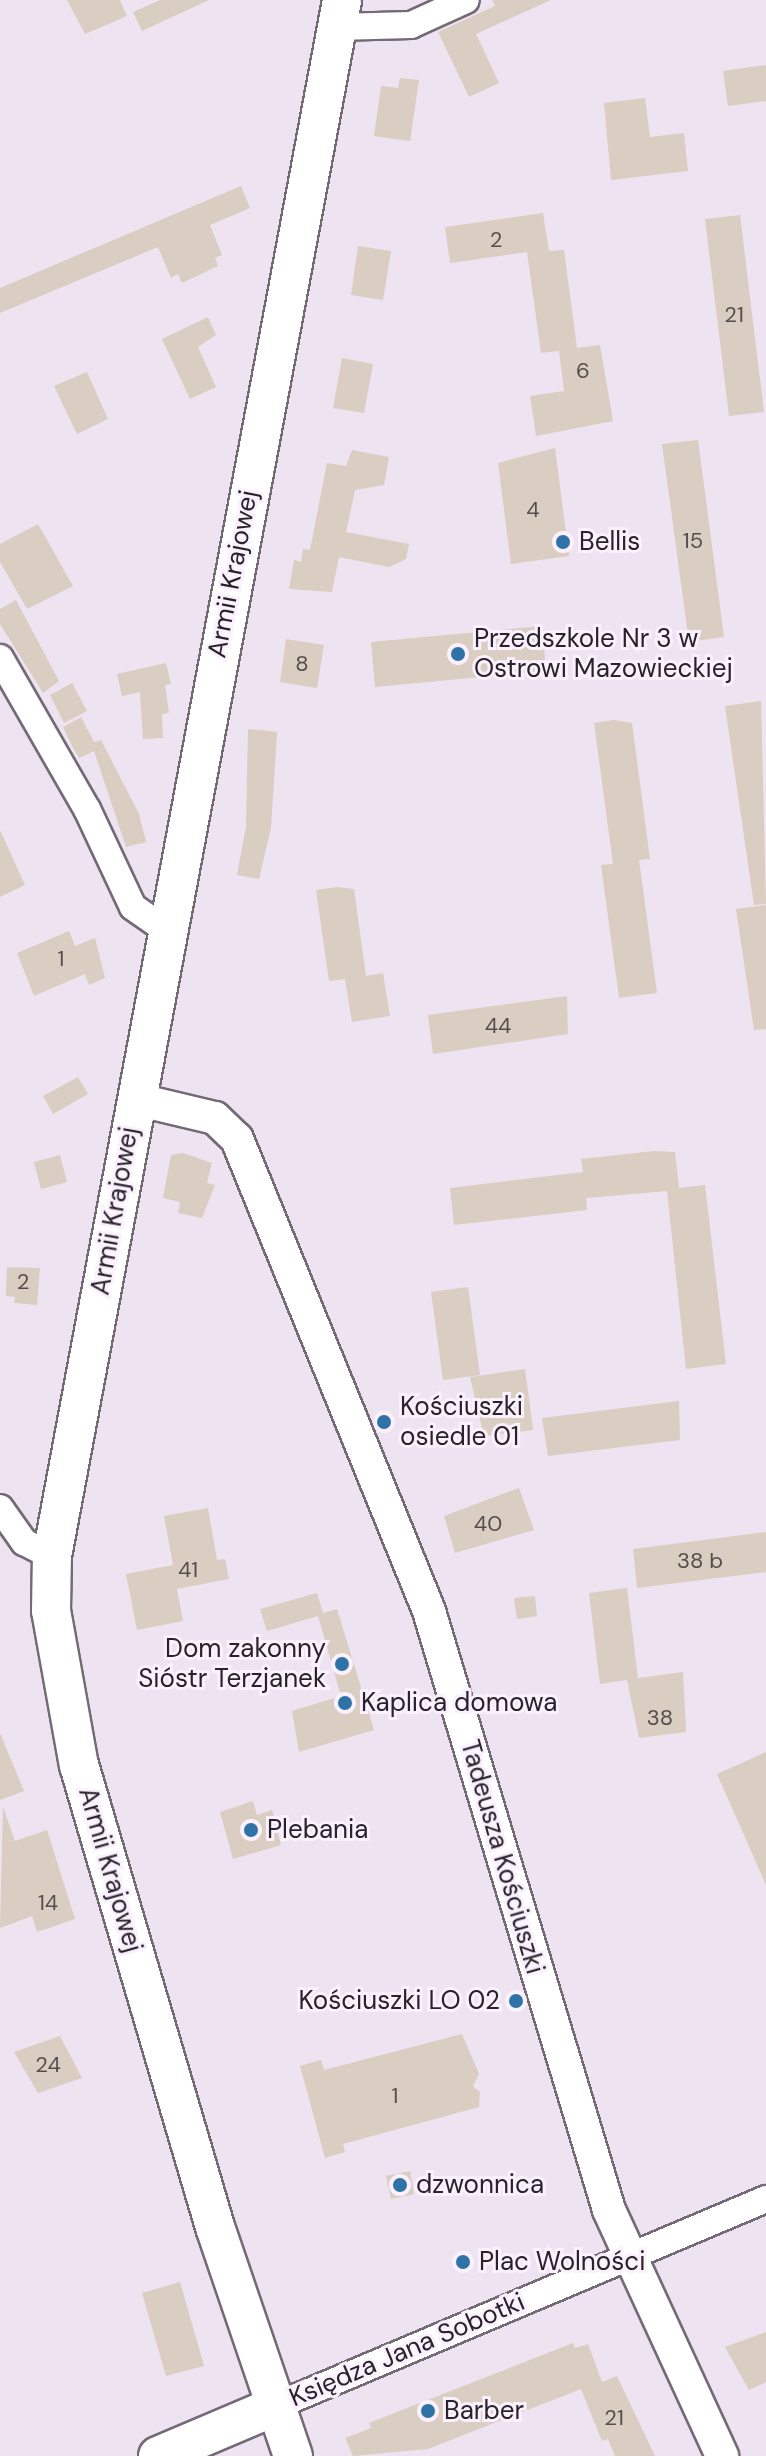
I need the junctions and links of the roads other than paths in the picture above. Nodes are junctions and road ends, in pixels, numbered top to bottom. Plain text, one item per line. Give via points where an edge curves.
1 (466, 0) edge
2 (339, 14) edge
3 (0, 658) edge
4 (166, 930) junction
5 (135, 1099) junction
6 (0, 1508) edge
7 (52, 1556) junction
8 (766, 2199) edge
9 (627, 2257) junction
10 (276, 2406) junction
11 (158, 2456) edge
12 (293, 2456) edge
13 (722, 2456) edge

1 - 2 street via 411,25 375,31
2 - 4 main road, Armii Krajowej
3 - 4 street via 87,809 133,907
4 - 5 main road, Armii Krajowej
5 - 7 main road, Armii Krajowej
5 - 9 street, Tadeusza Kościuszki via 215,1118 237,1139 304,1295 429,1611 493,1815 552,2035
6 - 7 street via 24,1542
7 - 10 main road, Armii Krajowej via 54,1644 79,1766 215,2227
8 - 9 street, Księdza Jana Sobotki
9 - 10 street, Księdza Jana Sobotki
9 - 13 street, Tadeusza Kościuszki
10 - 11 main road
10 - 12 main road, Armii Krajowej

